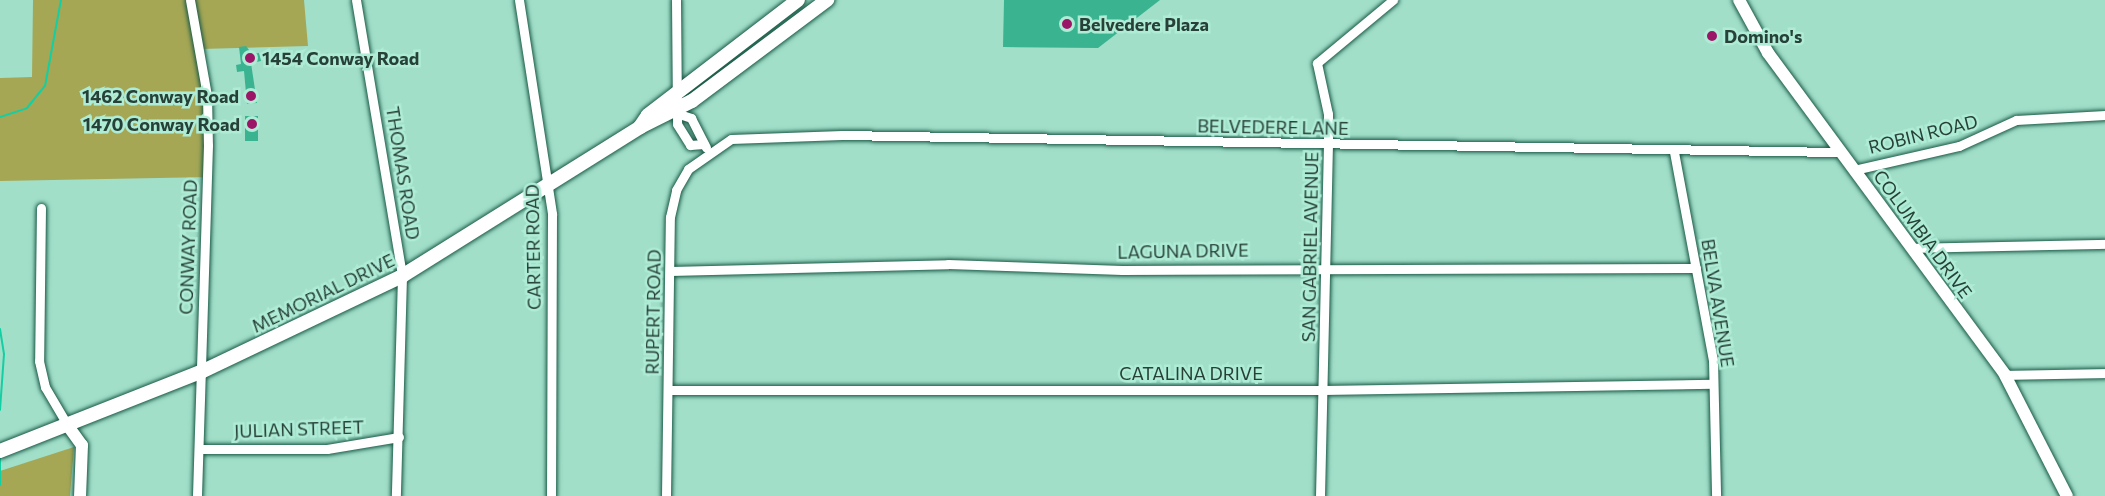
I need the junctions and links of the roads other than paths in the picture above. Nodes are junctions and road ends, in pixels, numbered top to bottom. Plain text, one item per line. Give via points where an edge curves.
1 (190, 0) edge
2 (356, 0) edge
3 (519, 0) edge
4 (676, 0) edge
5 (798, 0) edge
6 (827, 0) edge
7 (1393, 0) edge
8 (1742, 1) edge
9 (677, 93) junction
10 (678, 112) junction
11 (2105, 115) edge
12 (640, 127) junction
13 (1328, 145) junction
14 (706, 148) junction
15 (1674, 152) junction
16 (1840, 152) junction
17 (1854, 170) junction
18 (550, 187) junction
19 (42, 208) dead end
20 (2105, 244) edge
21 (1911, 248) junction
22 (1326, 267) junction
23 (1696, 268) junction
24 (670, 271) junction
25 (402, 276) junction
26 (201, 372) junction
27 (2105, 373) edge
28 (2005, 375) junction
29 (1713, 384) junction
30 (668, 390) junction
31 (1323, 390) junction
32 (68, 426) junction
33 (399, 437) junction
34 (199, 449) junction
35 (0, 451) edge
36 (80, 496) edge
37 (197, 496) edge
38 (396, 496) edge
39 (551, 496) edge
40 (666, 496) edge
41 (1320, 496) edge
42 (1716, 496) edge
43 (2067, 496) edge

1 - 26 street, CONWAY ROAD via 207,95
2 - 25 street, THOMAS ROAD
3 - 18 street, CARTER ROAD
4 - 9 street
5 - 9 main road, MEMORIAL DRIVE
6 - 10 main road, MEMORIAL DRIVE
7 - 13 street, SAN GABRIEL AVENUE via 1317,63 1328,114
8 - 16 main road, COLUMBIA DRIVE via 1768,53
9 - 10 street
9 - 12 main road, MEMORIAL DRIVE
10 - 12 main road, MEMORIAL DRIVE
10 - 14 street via 691,118 704,136
10 - 14 street via 677,124 690,145
11 - 17 street, ROBIN ROAD via 2023,119 1959,146
12 - 18 main road, MEMORIAL DRIVE
13 - 14 street, BELVEDERE LANE via 760,134
13 - 15 street, BELVEDERE LANE
13 - 22 street, SAN GABRIEL AVENUE
14 - 24 street, RUPERT ROAD via 676,190
15 - 16 street, BELVEDERE LANE
15 - 23 street, BELVA AVENUE
16 - 17 main road, COLUMBIA DRIVE
17 - 21 main road, COLUMBIA DRIVE
18 - 25 main road, MEMORIAL DRIVE
18 - 39 street, CARTER ROAD
19 - 32 street via 39,361 45,387
20 - 21 street
21 - 28 main road, COLUMBIA DRIVE
22 - 23 street, LAGUNA DRIVE
22 - 24 street, LAGUNA DRIVE via 1122,270 948,264
22 - 31 street, SAN GABRIEL AVENUE
23 - 29 street, BELVA AVENUE via 1710,337
24 - 30 street, RUPERT ROAD
25 - 26 main road, MEMORIAL DRIVE
25 - 33 street, THOMAS ROAD
26 - 32 main road, MEMORIAL DRIVE
26 - 34 street, CONWAY ROAD
27 - 28 street
28 - 43 main road, COLUMBIA DRIVE
29 - 31 street, CATALINA DRIVE
29 - 42 street, BELVA AVENUE
30 - 31 street, CATALINA DRIVE
30 - 40 street, RUPERT ROAD
31 - 41 street, SAN GABRIEL AVENUE
32 - 35 main road, MEMORIAL DRIVE
32 - 36 main road via 82,445
33 - 34 street, JULIAN STREET via 327,449
33 - 38 street, THOMAS ROAD
34 - 37 street, CONWAY ROAD

